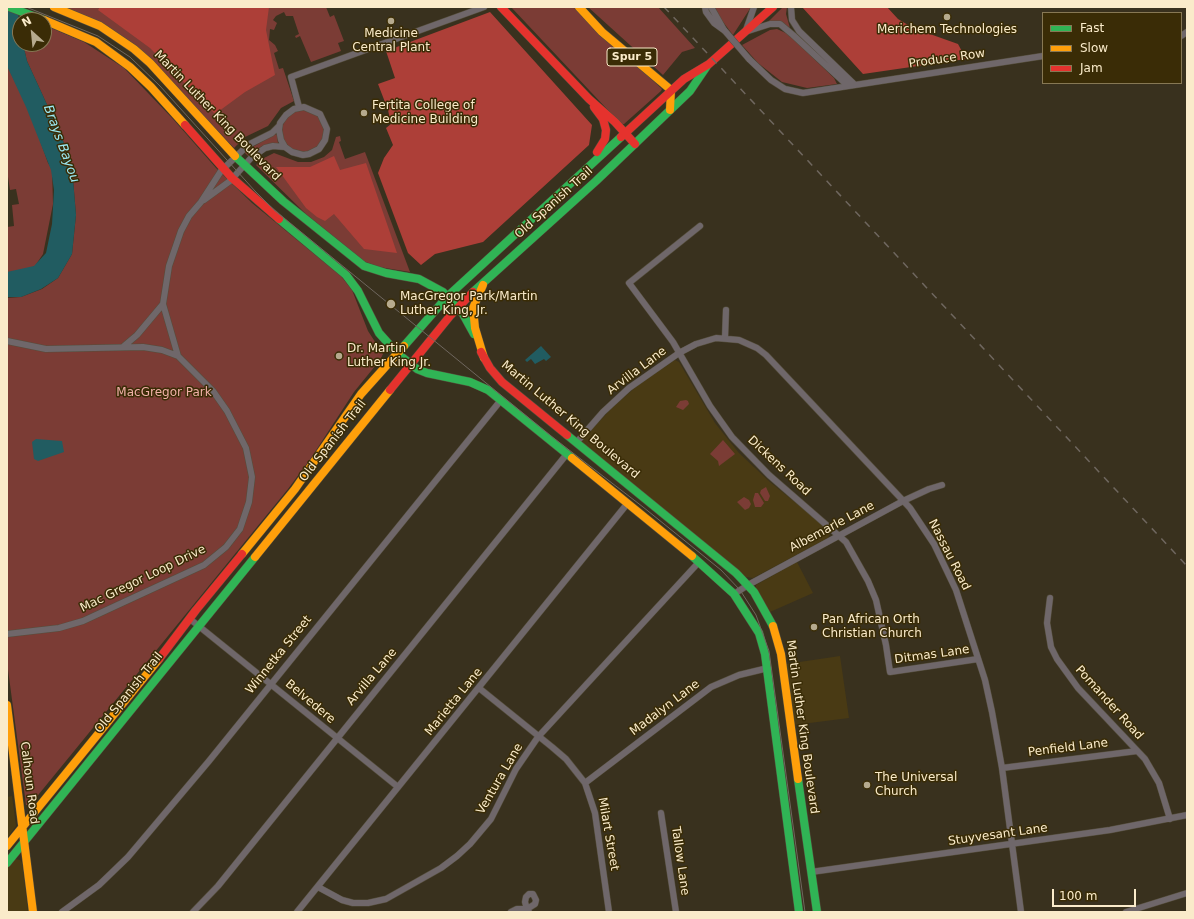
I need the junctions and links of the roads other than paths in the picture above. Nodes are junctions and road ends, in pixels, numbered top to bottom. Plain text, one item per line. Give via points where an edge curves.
1 (9, 7) edge
2 (54, 7) edge
3 (473, 7) edge
4 (484, 7) edge
5 (501, 7) edge
6 (579, 7) edge
7 (705, 7) edge
8 (711, 7) edge
9 (754, 7) edge
10 (773, 7) edge
11 (790, 7) edge
12 (22, 12) edge
13 (462, 14) junction
14 (52, 23) edge
15 (725, 31) junction
16 (746, 32) junction
17 (1042, 56) edge
18 (709, 64) junction
19 (854, 84) junction
20 (847, 85) junction
21 (671, 90) junction
22 (589, 99) junction
23 (298, 108) junction
24 (670, 110) junction
25 (279, 126) junction
26 (624, 132) junction
27 (635, 144) junction
28 (285, 148) junction
29 (236, 156) junction
30 (244, 165) junction
31 (224, 168) junction
32 (578, 175) junction
33 (232, 178) junction
34 (201, 202) junction
35 (700, 226) dead end
36 (486, 280) junction
37 (448, 296) junction
38 (163, 304) junction
39 (458, 307) junction
40 (726, 310) dead end
41 (725, 338) junction
42 (7, 341) edge
43 (124, 346) junction
44 (397, 353) junction
45 (679, 353) junction
46 (178, 356) junction
47 (484, 358) junction
48 (410, 363) junction
49 (501, 400) junction
50 (576, 443) junction
51 (566, 455) junction
52 (942, 485) dead end
53 (904, 501) junction
54 (627, 504) junction
55 (840, 535) junction
56 (699, 562) junction
57 (748, 585) junction
58 (734, 594) junction
59 (1050, 598) dead end
60 (190, 619) junction
61 (199, 626) junction
62 (7, 634) edge
63 (978, 659) junction
64 (768, 668) junction
65 (890, 672) joint
66 (270, 684) junction
67 (479, 688) junction
68 (7, 705) edge
69 (538, 737) junction
70 (336, 738) junction
71 (1137, 751) junction
72 (1002, 768) junction
73 (585, 782) junction
74 (398, 787) junction
75 (662, 813) dead end
76 (1187, 815) edge
77 (1170, 819) junction
78 (23, 827) junction
79 (24, 842) junction
80 (1012, 844) junction
81 (7, 846) edge
82 (7, 863) edge
83 (811, 872) junction
84 (318, 887) junction
85 (1187, 893) edge
86 (533, 894) dead end
87 (528, 910) edge
88 (34, 912) edge
89 (62, 912) edge
90 (193, 912) edge
91 (297, 912) edge
92 (511, 912) edge
93 (609, 912) edge
94 (676, 912) edge
95 (799, 912) edge
96 (817, 912) edge
97 (1022, 912) edge
98 (1126, 912) edge

1 - 12 main road
2 - 29 main road, Martin Luther King Boulevard via 100,26 134,49
3 - 13 street
4 - 13 street
5 - 22 main road
6 - 21 main road, Spur 5 / Spur 5 via 602,32
7 - 15 street, Produce Row via 714,24
8 - 15 street, Produce Row
9 - 16 street
10 - 16 main road, Old Spanish Trail
11 - 19 street via 792,20 799,31
13 - 23 street via 291,77
14 - 31 main road via 96,42 117,56 151,87
15 - 20 street, Produce Row, bridge via 749,60 785,89 803,93
16 - 18 main road, Old Spanish Trail
16 - 20 street via 770,24 780,24
17 - 19 street, Produce Row
18 - 21 main road, Old Spanish Trail via 684,78
18 - 24 main road, Old Spanish Trail via 690,91
19 - 20 street, Produce Row
21 - 24 main road
21 - 26 main road, Old Spanish Trail
22 - 26 main road
22 - 32 main road via 605,124 605,140
23 - 25 street via 286,115
23 - 28 street via 310,108 320,114 326,123 325,140 319,149 309,154 297,154
24 - 27 main road, Old Spanish Trail
25 - 28 street
25 - 29 street via 272,133 248,145
26 - 27 main road
26 - 32 main road, Old Spanish Trail
27 - 36 main road, Old Spanish Trail
28 - 30 street via 265,148
29 - 30 main road, Martin Luther King Boulevard
29 - 31 street
30 - 33 street
30 - 37 main road, Martin Luther King Boulevard via 283,201 364,266 419,279
31 - 33 main road
31 - 34 street
32 - 37 main road, Old Spanish Trail
33 - 34 street
33 - 44 main road via 346,275 358,291 379,333
34 - 38 street via 189,216 174,248
35 - 45 street, Dickens Road via 629,283
36 - 39 main road, Old Spanish Trail
36 - 47 main road via 473,308 475,328
37 - 39 main road, Martin Luther King Boulevard
37 - 44 main road, Old Spanish Trail
38 - 43 street via 137,335
38 - 46 street
39 - 47 main road, Martin Luther King Boulevard via 473,331
39 - 48 main road, Old Spanish Trail
40 - 41 street
41 - 45 street, Nassau Road via 708,340
41 - 53 street, Nassau Road via 750,344 766,355
42 - 43 street, Mac Gregor Loop Drive via 46,349
43 - 46 street, Mac Gregor Loop Drive via 153,348
44 - 48 main road
44 - 60 main road, Old Spanish Trail via 361,394 295,489
45 - 50 street, Arvilla Lane via 629,388 603,412
45 - 55 street, Dickens Road via 710,406 732,437 769,475
46 - 62 street, Mac Gregor Loop Drive via 222,402 247,453 252,477 251,493 245,517 237,534 204,565 95,616 59,628
47 - 50 main road, Martin Luther King Boulevard via 502,382
48 - 49 main road via 434,375 474,384
48 - 61 main road, Old Spanish Trail
49 - 51 main road
49 - 66 street, Winnetka Street
50 - 57 main road, Martin Luther King Boulevard via 723,561
51 - 54 main road
51 - 70 street, Arvilla Lane
52 - 53 street, Albemarle Lane
53 - 55 street, Albemarle Lane
53 - 63 street, Nassau Road via 920,520 944,564 956,590
54 - 56 main road
54 - 67 street, Marietta Lane
55 - 57 street, Albemarle Lane
55 - 65 street, Dickens Road via 856,558 876,600
56 - 58 main road
56 - 69 street, Ventura Lane
57 - 58 street, Albemarle Lane
57 - 83 main road, Martin Luther King Boulevard via 768,615 779,643
58 - 64 main road via 759,633
59 - 71 street, Pomander Road via 1047,623 1051,647 1057,659 1078,688
60 - 61 street, Belvedere
60 - 78 main road, Old Spanish Trail
61 - 66 street, Belvedere
61 - 79 main road, Old Spanish Trail
63 - 65 street, Ditmas Lane
63 - 72 street, Nassau Road via 985,680
64 - 73 street, Madalyn Lane via 739,675 704,692
64 - 95 main road
66 - 70 street, Belvedere
66 - 89 street, Winnetka Street via 128,857 99,885
67 - 69 street, Milart Street
67 - 74 street, Marietta Lane
68 - 78 main road, Calhoun Road
69 - 73 street, Milart Street via 566,759
69 - 84 street, Ventura Lane via 516,769 491,819 470,844 441,868 386,899 368,903 342,900
70 - 74 street, Belvedere
70 - 90 street, Arvilla Lane via 218,886
71 - 72 street, Penfield Lane
71 - 77 street, Pomander Road via 1145,759 1159,783
72 - 80 street, Nassau Road
73 - 93 street, Milart Street via 595,812
74 - 84 street, Marietta Lane
75 - 94 street, Tallow Lane
76 - 77 street, Stuyvesant Lane
77 - 80 street, Stuyvesant Lane
78 - 79 main road, Calhoun Road
78 - 81 main road, Old Spanish Trail
79 - 82 main road, Old Spanish Trail
79 - 88 main road, Calhoun Road
80 - 83 street, Stuyvesant Lane
80 - 97 street, Nassau Road
83 - 96 main road, Martin Luther King Boulevard
84 - 91 street, Marietta Lane
85 - 98 street
86 - 87 street via 526,897
87 - 92 street via 517,908

